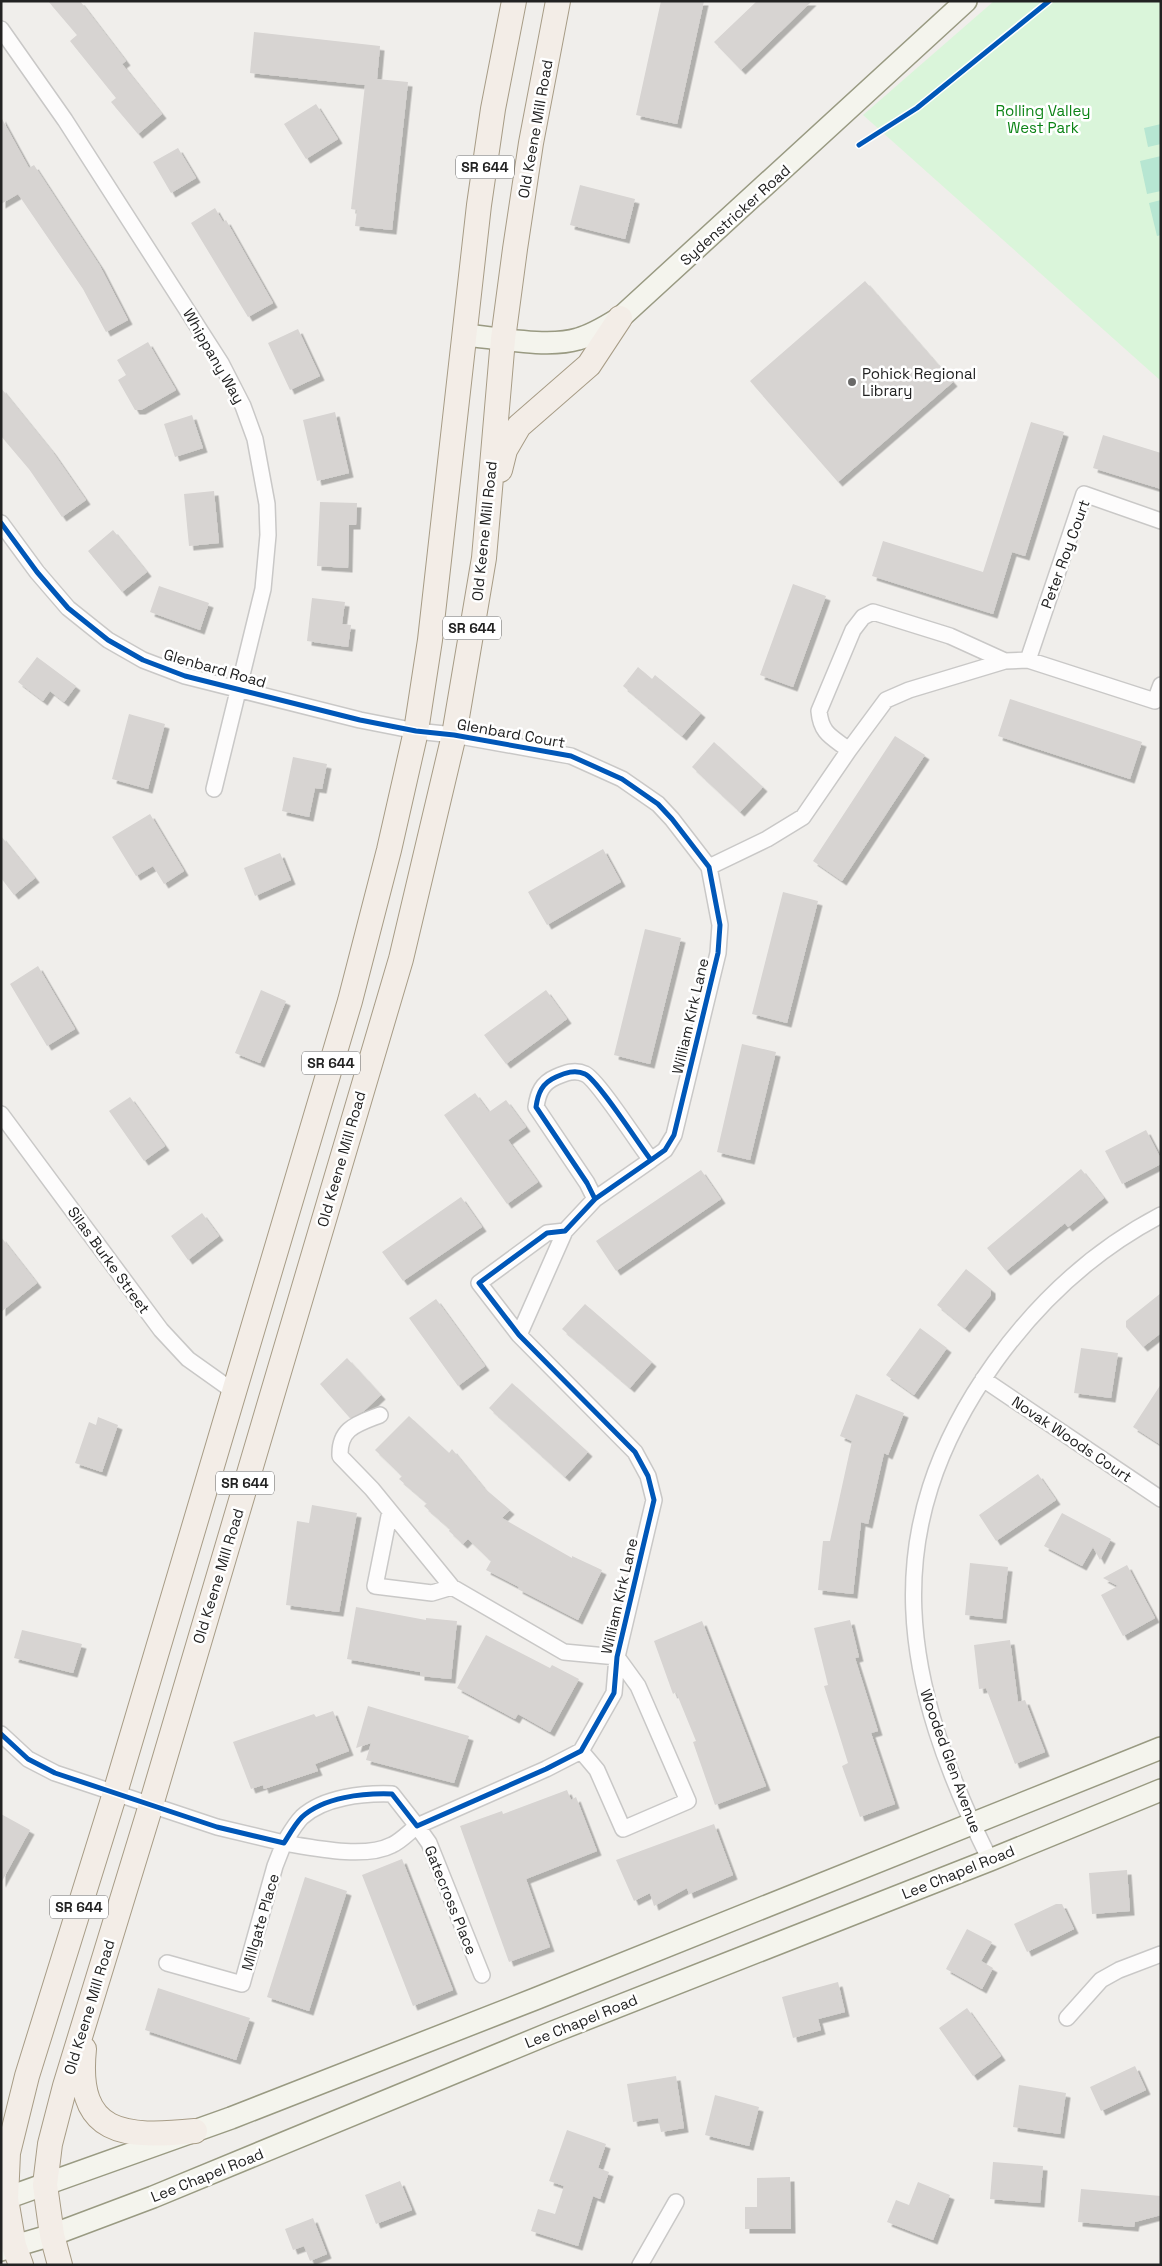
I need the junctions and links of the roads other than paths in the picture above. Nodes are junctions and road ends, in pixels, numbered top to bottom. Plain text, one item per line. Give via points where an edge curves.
1 (514, 1) edge
2 (558, 1) edge
3 (966, 1) edge
4 (1, 29) edge
5 (620, 318) junction
6 (465, 335) junction
7 (503, 339) junction
8 (486, 520) junction
9 (1161, 521) edge
10 (1, 523) edge
11 (1028, 660) junction
12 (1006, 661) junction
13 (1161, 685) edge
14 (239, 689) junction
15 (416, 732) junction
16 (454, 735) junction
17 (849, 750) junction
18 (214, 789) dead end
19 (708, 867) junction
20 (1, 1114) edge
21 (651, 1160) junction
22 (595, 1199) junction
23 (1161, 1216) edge
24 (565, 1231) junction
25 (519, 1335) junction
26 (983, 1379) junction
27 (233, 1391) junction
28 (380, 1415) dead end
29 (1161, 1499) edge
30 (390, 1511) junction
31 (452, 1587) junction
32 (617, 1657) junction
33 (1, 1734) edge
34 (1161, 1748) edge
35 (581, 1751) junction
36 (1161, 1790) edge
37 (115, 1792) junction
38 (151, 1805) junction
39 (973, 1825) junction
40 (417, 1826) junction
41 (284, 1844) junction
42 (990, 1860) junction
43 (1161, 1954) edge
44 (167, 1963) dead end
45 (482, 1975) dead end
46 (88, 2010) junction
47 (1067, 2018) dead end
48 (195, 2131) junction
49 (45, 2185) junction
50 (3, 2200) edge
51 (676, 2202) dead end
52 (52, 2235) junction
53 (12, 2254) edge
54 (60, 2265) edge
55 (640, 2265) edge

1 - 6 main road, SR 644 via 493,108
2 - 7 main road, Old Keene Mill Road / SR 644 via 531,143
3 - 5 main road, Sydenstricker Road
4 - 14 street, Whippany Way via 82,145 221,363 243,406 255,439 267,504 268,535 263,589
5 - 7 main road, Sydenstricker Road via 578,340
5 - 8 main road via 589,365 518,426 505,450
6 - 7 main road, Sydenstricker Road
6 - 15 main road, SR 644 via 430,640
7 - 8 main road, Old Keene Mill Road / SR 644
8 - 16 main road, Old Keene Mill Road / SR 644 via 484,558
9 - 11 street, Peter Roy Court via 1084,494
10 - 14 street, Glenbard Road via 68,608 108,640 151,663 185,676
11 - 12 street
11 - 13 street via 1155,701
12 - 17 street via 886,700
12 - 17 street via 950,636 874,612 864,617 853,630 819,711 820,725
14 - 15 street, Glenbard Road
14 - 18 street, Whippany Way
15 - 16 street, Glenbard Court
15 - 27 main road, SR 644 via 350,1001
16 - 19 street, Glenbard Court via 571,756 622,779 658,804
16 - 38 main road, Old Keene Mill Road / SR 644 via 401,959
17 - 19 street via 803,817 767,839
19 - 21 street, William Kirk Lane via 720,925 718,953 674,1135 665,1150
20 - 27 street, Silas Burke Street via 161,1330 188,1359
21 - 22 street, William Kirk Lane
21 - 22 street via 586,1074 568,1071 548,1080 538,1094 536,1107 588,1183
22 - 24 street, William Kirk Lane
23 - 26 street, Wooded Glen Avenue via 1103,1252 1057,1289 1022,1327
24 - 25 street, William Kirk Lane
24 - 25 street, William Kirk Lane via 547,1233 479,1283
25 - 32 street, William Kirk Lane via 620,1435 635,1452 648,1476 654,1500
26 - 29 street, Novak Woods Court
26 - 39 street, Wooded Glen Avenue via 940,1456 919,1526 912,1584 915,1634 924,1686
27 - 37 main road, SR 644
28 - 30 street via 355,1424 344,1434 339,1444 340,1456
30 - 31 street
30 - 31 street via 375,1586 432,1593
31 - 32 street via 564,1652
32 - 35 street, William Kirk Lane via 614,1693
32 - 35 street via 638,1686 688,1801 623,1829 597,1770
33 - 37 street via 37,1764
34 - 39 main road
35 - 40 street
36 - 42 main road, Lee Chapel Road
37 - 38 street
37 - 50 main road, SR 644 via 27,2076 8,2154
38 - 41 street
38 - 46 main road, Old Keene Mill Road / SR 644
39 - 42 street, Wooded Glen Avenue
39 - 48 main road
40 - 41 street via 392,1845 367,1851 340,1852
40 - 41 street via 392,1794 373,1793 320,1804 301,1818
40 - 45 street, Gatecross Place via 429,1843
41 - 44 street, Millgate Place via 242,1984
42 - 52 main road, Lee Chapel Road
43 - 47 street via 1100,1980
46 - 48 main road via 82,2073 93,2110 102,2120 124,2132 160,2135
46 - 49 main road, Old Keene Mill Road / SR 644 via 50,2144
48 - 49 main road
49 - 50 main road
49 - 52 main road, Old Keene Mill Road / SR 644
50 - 53 main road, SR 644
51 - 55 street
52 - 53 main road, Lee Chapel Road
52 - 54 main road, Old Keene Mill Road / SR 644

